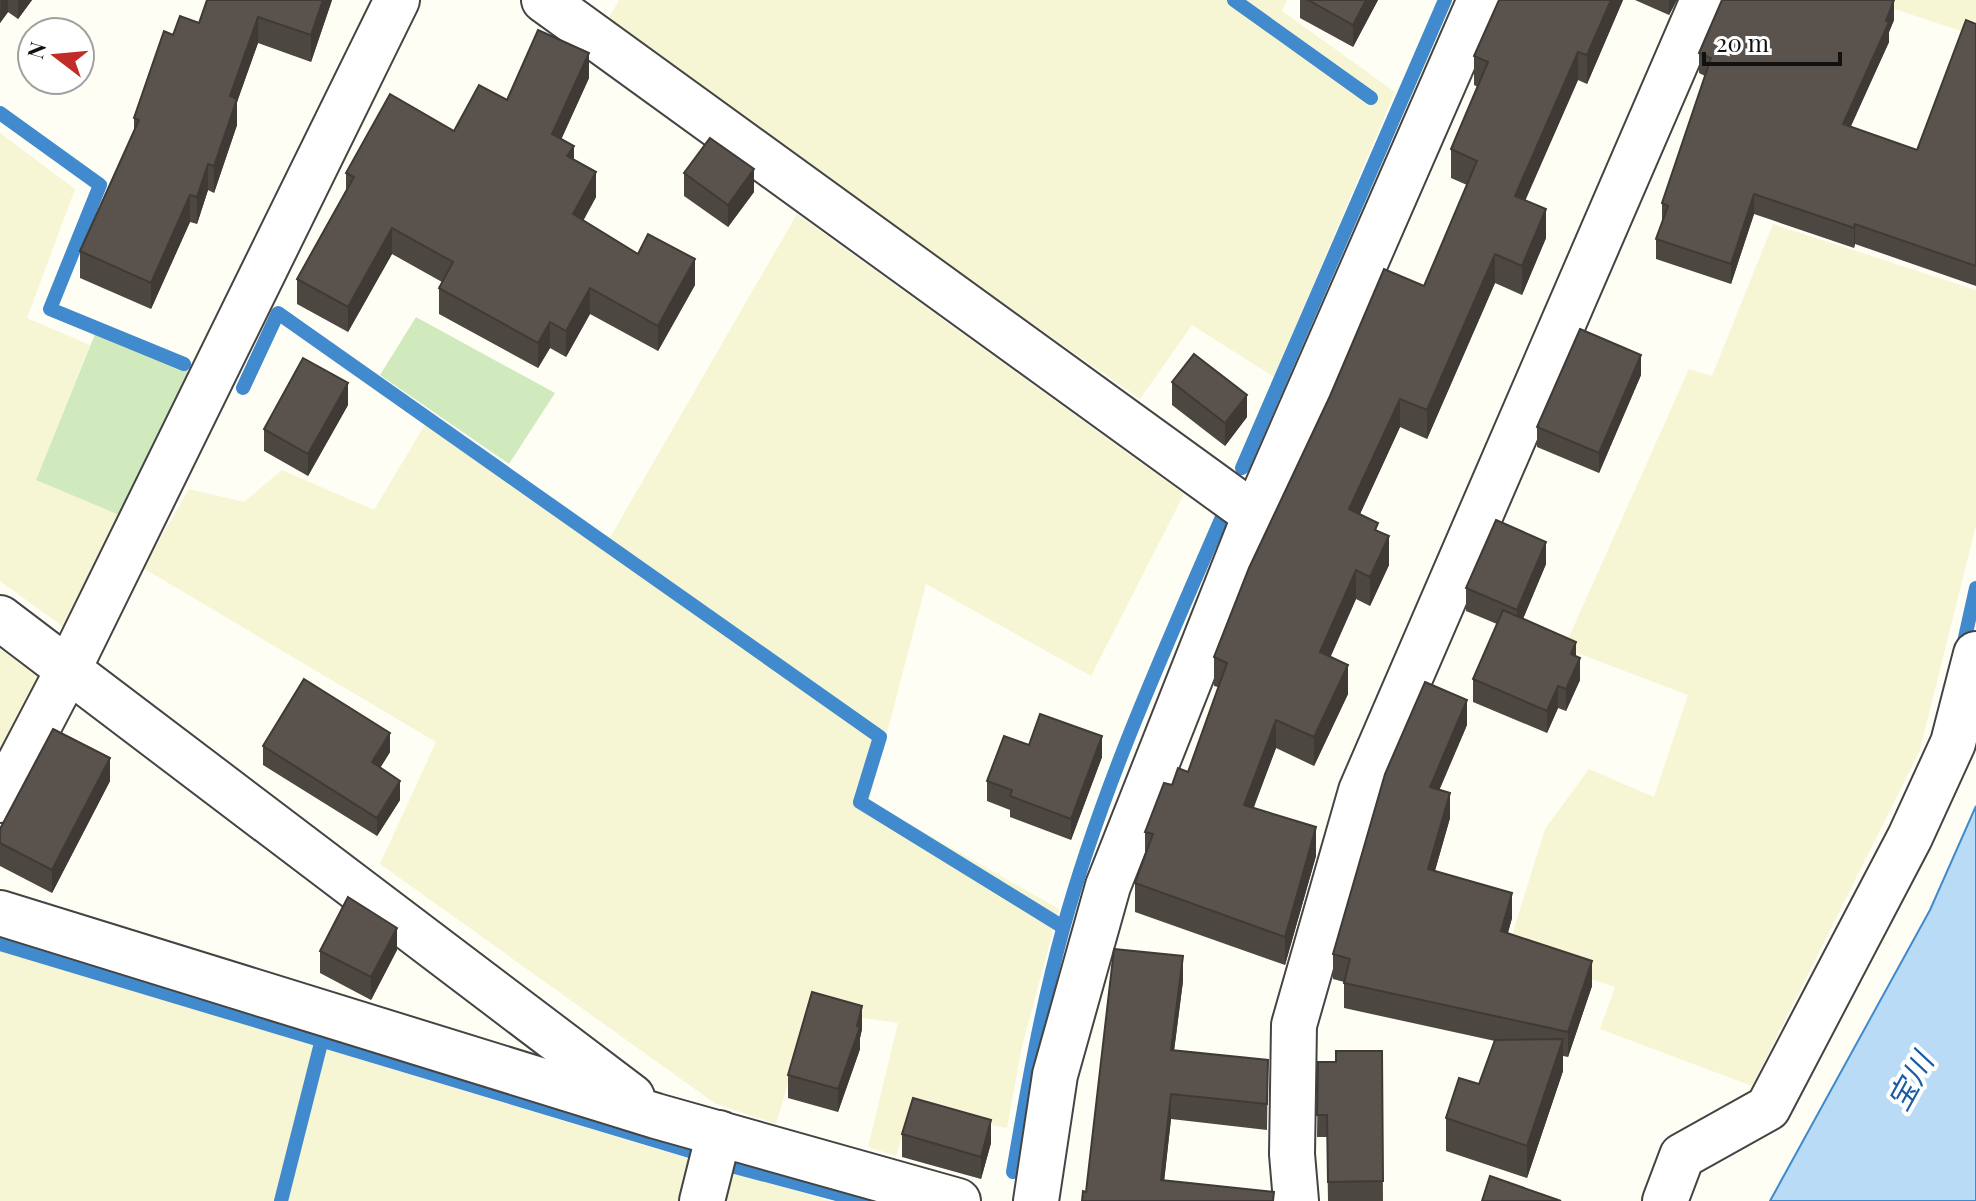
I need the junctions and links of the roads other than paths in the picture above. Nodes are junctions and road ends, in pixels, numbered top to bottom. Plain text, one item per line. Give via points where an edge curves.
1 (397, 0) edge
2 (544, 0) edge
3 (1480, 0) edge
4 (1703, 0) edge
5 (1255, 515) junction
6 (0, 618) edge
7 (1976, 654) edge
8 (69, 668) junction
9 (0, 800) edge
10 (0, 913) edge
11 (656, 1116) junction
12 (719, 1133) junction
13 (702, 1201) edge
14 (958, 1201) edge
15 (1036, 1201) edge
16 (1296, 1201) edge
17 (1665, 1201) edge

1 - 8 street
2 - 5 street
3 - 5 street
4 - 16 street via 1361,791 1294,1025
5 - 15 street via 1108,886 1055,1075
6 - 8 street
7 - 17 street via 1953,743 1910,837 1768,1108 1682,1156
8 - 9 street
8 - 11 street
10 - 11 street
11 - 12 street
12 - 13 street
12 - 14 street

